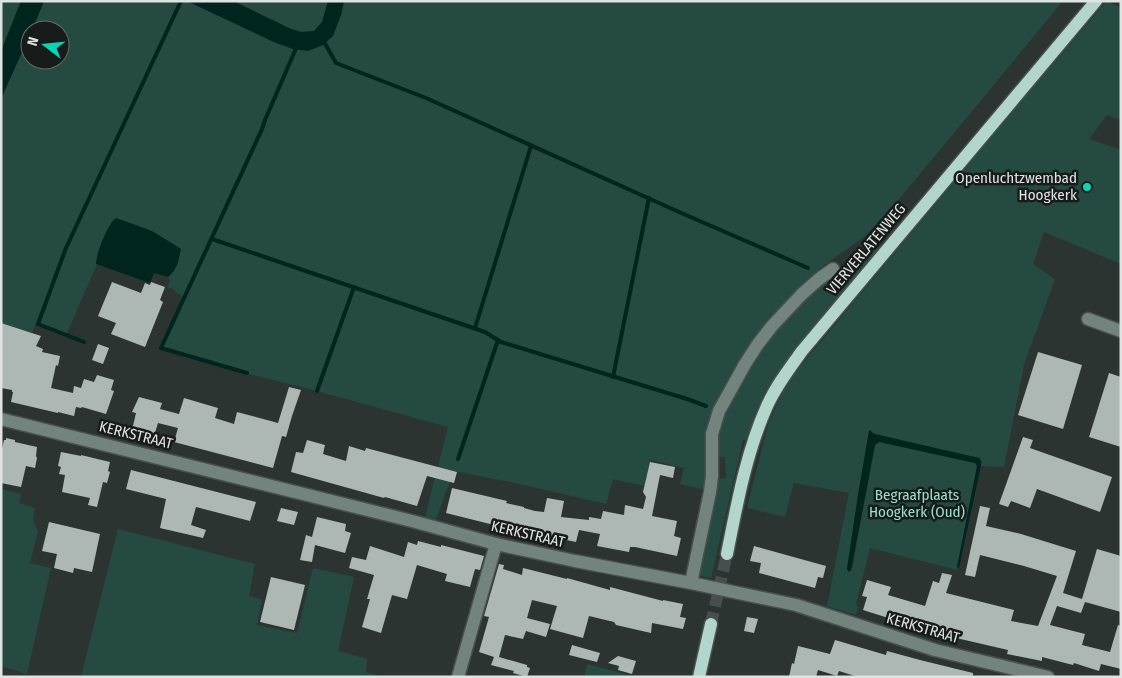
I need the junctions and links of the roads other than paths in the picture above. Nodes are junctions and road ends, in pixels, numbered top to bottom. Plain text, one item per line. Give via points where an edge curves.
1 (1096, 1) edge
2 (833, 269) dead end
3 (1088, 319) dead end
4 (1121, 331) edge
5 (1, 418) edge
6 (496, 544) junction
7 (727, 554) tunnel mouth
8 (691, 583) junction
9 (711, 624) tunnel mouth
10 (458, 677) edge
11 (699, 677) edge
12 (1048, 677) edge

1 - 7 main road, VIERVERLATENWEG via 802,351 782,379 767,406 754,442
2 - 8 street via 802,294 772,326 745,364 719,411 712,434 710,492
3 - 4 street
5 - 6 street, KERKSTRAAT
6 - 8 street, KERKSTRAAT
6 - 10 street
8 - 12 street, KERKSTRAAT via 796,605 935,650
9 - 11 main road

